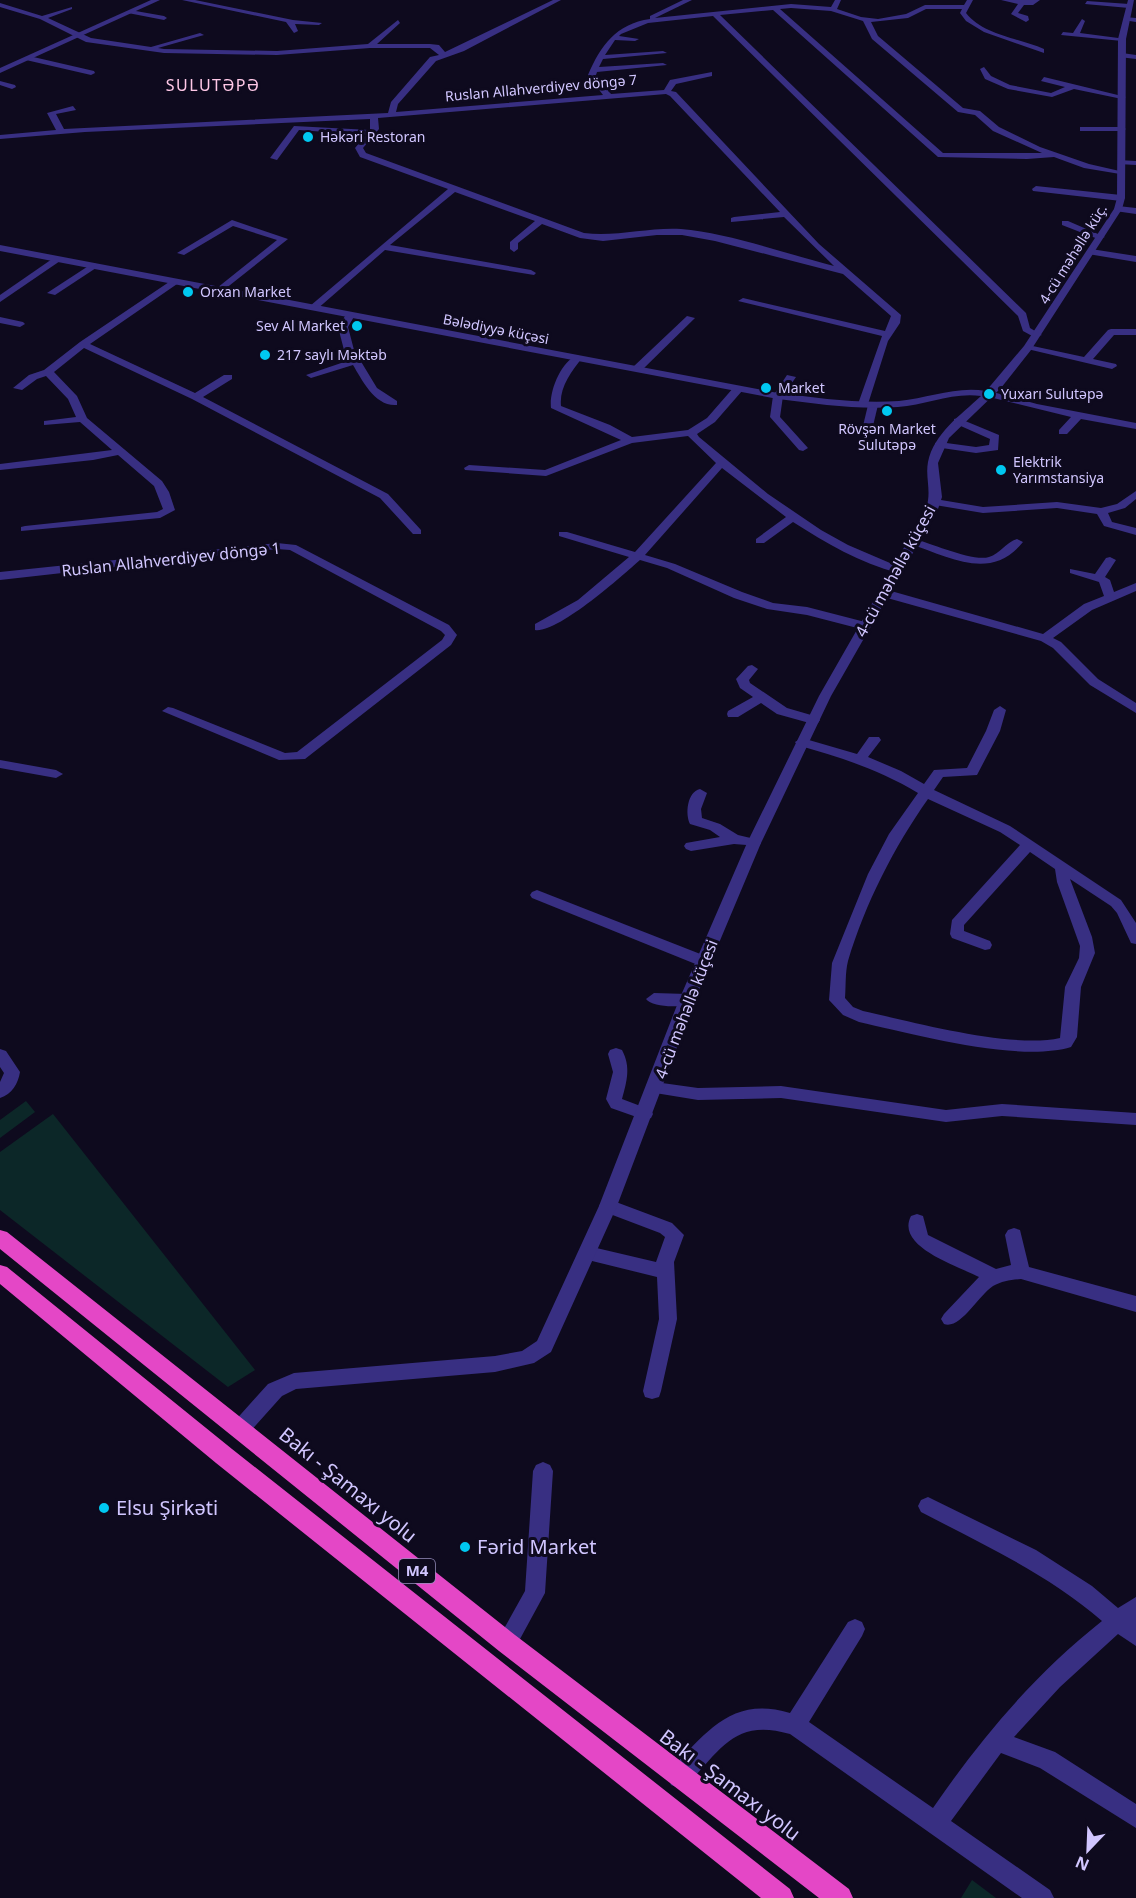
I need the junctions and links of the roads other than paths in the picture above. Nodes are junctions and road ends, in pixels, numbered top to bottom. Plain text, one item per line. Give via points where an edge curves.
1 (142, 0) edge
2 (185, 0) edge
3 (558, 0) edge
4 (689, 0) edge
5 (838, 0) edge
6 (1004, 0) edge
7 (1037, 0) edge
8 (155, 1) edge
9 (968, 3) edge
10 (1022, 3) junction
11 (1087, 3) dead end
12 (1130, 3) edge
13 (0, 5) edge
14 (781, 5) edge
15 (70, 8) dead end
16 (832, 9) junction
17 (20, 11) junction
18 (130, 12) junction
19 (716, 15) junction
20 (0, 16) edge
21 (42, 18) junction
22 (164, 18) dead end
23 (1125, 19) junction
24 (866, 20) junction
25 (1026, 20) dead end
26 (1136, 20) edge
27 (648, 21) junction
28 (1082, 21) dead end
29 (291, 22) junction
30 (398, 22) dead end
31 (319, 23) dead end
32 (294, 31) dead end
33 (1063, 34) dead end
34 (200, 35) dead end
35 (1076, 35) junction
36 (78, 36) junction
37 (613, 38) junction
38 (635, 39) dead end
39 (1124, 42) junction
40 (370, 46) junction
41 (149, 50) junction
42 (1041, 51) dead end
43 (663, 53) dead end
44 (443, 55) junction
45 (1122, 55) junction
46 (601, 57) junction
47 (1136, 57) edge
48 (29, 58) junction
49 (663, 65) dead end
50 (984, 69) dead end
51 (594, 70) junction
52 (0, 71) edge
53 (91, 74) dead end
54 (709, 74) dead end
55 (1044, 79) dead end
56 (0, 83) edge
57 (12, 87) dead end
58 (1073, 87) junction
59 (668, 92) junction
60 (608, 96) junction
61 (1122, 97) junction
62 (73, 108) dead end
63 (391, 115) junction
64 (374, 116) junction
65 (250, 122) junction
66 (1124, 126) junction
67 (297, 128) junction
68 (1083, 129) dead end
69 (61, 131) junction
70 (373, 133) junction
71 (0, 137) edge
72 (1053, 155) junction
73 (274, 158) dead end
74 (1121, 162) junction
75 (1136, 163) edge
76 (1120, 172) junction
77 (454, 189) junction
78 (1036, 189) dead end
79 (1121, 198) junction
80 (1118, 209) junction
81 (1136, 211) edge
82 (788, 214) junction
83 (734, 220) dead end
84 (540, 221) junction
85 (1065, 223) dead end
86 (1101, 237) junction
87 (384, 247) junction
88 (0, 248) edge
89 (514, 249) dead end
90 (1091, 252) junction
91 (181, 253) dead end
92 (58, 259) junction
93 (1136, 259) edge
94 (93, 266) junction
95 (845, 272) junction
96 (531, 273) dead end
97 (175, 282) junction
98 (220, 290) junction
99 (52, 293) dead end
100 (0, 299) edge
101 (743, 301) dead end
102 (313, 308) junction
103 (350, 315) junction
104 (690, 318) dead end
105 (0, 320) edge
106 (20, 324) dead end
107 (1136, 332) edge
108 (887, 334) junction
109 (1037, 335) junction
110 (83, 344) junction
111 (1028, 348) junction
112 (577, 358) junction
113 (1087, 360) junction
114 (356, 361) junction
115 (1112, 366) dead end
116 (637, 369) junction
117 (48, 372) junction
118 (311, 375) dead end
119 (228, 377) dead end
120 (791, 377) dead end
121 (18, 388) dead end
122 (738, 390) junction
123 (989, 394) junction
124 (778, 396) junction
125 (196, 397) junction
126 (393, 403) dead end
127 (868, 405) junction
128 (1078, 416) junction
129 (82, 419) junction
130 (958, 422) junction
131 (48, 423) dead end
132 (1136, 426) edge
133 (867, 430) dead end
134 (1062, 432) dead end
135 (691, 434) junction
136 (630, 440) junction
137 (939, 445) junction
138 (803, 448) dead end
139 (120, 451) junction
140 (721, 463) junction
141 (0, 467) edge
142 (470, 468) dead end
143 (1136, 495) edge
144 (935, 502) junction
145 (1101, 511) junction
146 (793, 517) junction
147 (25, 529) dead end
148 (417, 532) dead end
149 (1136, 532) edge
150 (563, 534) dead end
151 (760, 541) dead end
152 (914, 542) junction
153 (1017, 542) dead end
154 (638, 556) junction
155 (1110, 560) dead end
156 (898, 569) junction
157 (1074, 572) dead end
158 (0, 576) edge
159 (1099, 577) junction
160 (1136, 587) edge
161 (884, 593) junction
162 (1110, 596) junction
163 (865, 626) junction
164 (539, 627) dead end
165 (1045, 638) junction
166 (752, 669) dead end
167 (760, 698) junction
168 (1136, 709) edge
169 (1000, 710) dead end
170 (168, 711) dead end
171 (733, 714) dead end
172 (813, 720) junction
173 (874, 740) dead end
174 (802, 742) junction
175 (860, 759) junction
176 (0, 764) edge
177 (56, 774) dead end
178 (925, 791) junction
179 (700, 793) dead end
180 (734, 839) junction
181 (754, 843) junction
182 (1029, 844) junction
183 (691, 846) dead end
184 (1062, 867) junction
185 (537, 895) dead end
186 (1129, 911) edge
187 (1136, 939) edge
188 (985, 945) dead end
189 (703, 961) junction
190 (654, 999) dead end
191 (687, 1000) junction
192 (616, 1054) dead end
193 (0, 1055) edge
194 (655, 1088) junction
195 (0, 1092) edge
196 (645, 1114) junction
197 (1136, 1119) edge
198 (608, 1206) junction
199 (917, 1221) dead end
200 (1014, 1235) dead end
201 (0, 1238) edge
202 (588, 1252) junction
203 (663, 1271) junction
204 (1021, 1272) junction
205 (0, 1273) edge
206 (993, 1276) junction
207 (1136, 1304) edge
208 (950, 1319) dead end
209 (652, 1391) dead end
210 (240, 1429) junction
211 (543, 1471) dead end
212 (928, 1506) dead end
213 (1136, 1607) edge
214 (1116, 1622) junction
215 (855, 1629) dead end
216 (1136, 1636) edge
217 (507, 1643) junction
218 (795, 1725) junction
219 (995, 1740) junction
220 (679, 1777) junction
221 (1136, 1817) edge
222 (937, 1822) junction
223 (781, 1898) edge
224 (840, 1898) edge
225 (1042, 1898) edge

1 - 8 street
2 - 29 street
3 - 44 street
4 - 27 street
5 - 16 street
6 - 10 street
7 - 10 street via 1033,4
8 - 18 street
9 - 24 street
9 - 42 street via 964,16 985,31
10 - 25 street via 1014,15
11 - 12 street
12 - 23 street, 4-cü məhəllə küç.
13 - 17 street
14 - 16 street
14 - 19 street
14 - 72 street via 802,34 941,155
15 - 21 street
16 - 24 street
17 - 20 street
17 - 21 street
18 - 22 street
18 - 36 street
19 - 27 street
19 - 109 street via 1023,315 1026,329
21 - 36 street
23 - 26 street
23 - 39 street, 4-cü məhəllə küç.
24 - 72 street via 875,37 961,110 977,113 996,129
27 - 37 street via 626,26
28 - 35 street
29 - 31 street
29 - 32 street
30 - 40 street
33 - 35 street
34 - 41 street
35 - 39 street
36 - 41 street
36 - 48 street
37 - 38 street
37 - 46 street
39 - 45 street, 4-cü məhəllə küç.
40 - 41 street via 277,53
40 - 44 street via 434,46
43 - 46 street
44 - 63 street via 424,67 394,104
45 - 47 street
45 - 61 street, 4-cü məhəllə küç.
46 - 51 street
48 - 52 street
48 - 53 street
49 - 51 street
50 - 58 street via 988,77 1008,87 1052,95
51 - 60 street via 594,79
54 - 59 street via 673,82
55 - 58 street
56 - 57 street
58 - 61 street
59 - 60 street, Ruslan Allahverdiyev döngə 7
59 - 82 street
60 - 63 street, Ruslan Allahverdiyev döngə 7
61 - 66 street, 4-cü məhəllə küç.
62 - 69 street via 52,111
63 - 64 street, Ruslan Allahverdiyev döngə 7
64 - 65 street, Ruslan Allahverdiyev döngə 7
64 - 70 street
65 - 67 street
65 - 69 street, Ruslan Allahverdiyev döngə 7
66 - 68 street
66 - 74 street, 4-cü məhəllə küç.
67 - 70 street
67 - 73 street
69 - 71 street, Ruslan Allahverdiyev döngə 7 via 31,138
70 - 77 street via 359,148 363,155
72 - 76 street
74 - 75 street
74 - 76 street, 4-cü məhəllə küç.
76 - 79 street, 4-cü məhəllə küç.
77 - 84 street
77 - 87 street
78 - 79 street
79 - 80 street, 4-cü məhəllə küç.
80 - 81 street
80 - 86 street, 4-cü məhəllə küç.
82 - 83 street
82 - 95 street
84 - 89 street via 514,242
84 - 95 street via 589,238 664,231 698,234
85 - 86 street
86 - 90 street, 4-cü məhəllə küç.
87 - 96 street
87 - 102 street
88 - 92 street, Bələdiyyə küçəsi
90 - 93 street
90 - 109 street, 4-cü məhəllə küç.
91 - 98 street via 232,223 284,239
92 - 94 street, Bələdiyyə küçəsi
92 - 100 street
94 - 97 street, Bələdiyyə küçəsi
94 - 99 street
95 - 108 street via 896,315
97 - 98 street, Bələdiyyə küçəsi
97 - 110 street
98 - 102 street, Bələdiyyə küçəsi
101 - 108 street
102 - 103 street, Bələdiyyə küçəsi
103 - 112 street, Bələdiyyə küçəsi
103 - 114 street via 343,334
104 - 116 street
105 - 106 street
107 - 113 street via 1115,330
108 - 127 street
109 - 111 street, 4-cü məhəllə küç.
110 - 117 street
110 - 125 street
111 - 113 street
111 - 123 street, 4-cü məhəllə küç.
112 - 116 street, Bələdiyyə küçəsi
112 - 136 street via 554,401 556,408
113 - 115 street
114 - 118 street
114 - 126 street via 373,390
116 - 122 street, Bələdiyyə küçəsi
117 - 121 street
117 - 129 street via 74,398
119 - 125 street
120 - 124 street
122 - 124 street, Bələdiyyə küçəsi
122 - 135 street via 711,420
123 - 127 street, Bələdiyyə küçəsi via 963,390 913,403
123 - 128 street, Bələdiyyə küçəsi
123 - 130 street, 4-cü məhəllə küçesi
124 - 127 street, Bələdiyyə küçəsi
124 - 138 street via 775,417
125 - 148 street via 384,496
127 - 133 street
128 - 132 street, Bələdiyyə küçəsi
128 - 134 street
129 - 131 street
129 - 139 street
130 - 137 street, 4-cü məhəllə küçesi
130 - 137 street via 995,437 994,447 976,450
135 - 136 street
135 - 140 street
136 - 142 street via 546,473
137 - 144 street, 4-cü məhəllə küçesi via 933,463
139 - 141 street
139 - 147 street via 156,482 164,493 168,510 160,515
140 - 146 street
140 - 154 street
143 - 145 street via 1121,506
144 - 145 street via 983,510 1057,504
144 - 152 street, 4-cü məhəllə küçesi
145 - 149 street via 1107,524
146 - 151 street
146 - 156 street via 871,561
150 - 154 street
152 - 153 street via 990,562
152 - 156 street, 4-cü məhəllə küçesi
154 - 163 street via 771,606
154 - 164 street via 582,603
155 - 159 street
156 - 161 street, 4-cü məhəllə küçesi
157 - 159 street
158 - 170 street, Ruslan Allahverdiyev döngə 1 via 292,547 445,628 451,635 300,756 284,758
159 - 162 street
160 - 162 street
161 - 163 street, 4-cü məhəllə küçesi
161 - 165 street
162 - 165 street
163 - 172 street, 4-cü məhəllə küçesi
165 - 168 street via 1094,682
166 - 167 street via 742,679
167 - 171 street
167 - 172 street via 782,711
169 - 178 street via 972,772 939,773
172 - 174 street, 4-cü məhəllə küçesi
173 - 175 street
174 - 175 street
174 - 181 street, 4-cü məhəllə küçesi
175 - 178 street
176 - 177 street
178 - 182 street
178 - 184 street via 889,846 840,963 837,1000 848,1011 945,1034 1044,1048 1065,1043 1074,980 1088,956 1077,913 1060,874
179 - 180 street via 694,809 695,821
180 - 181 street
180 - 183 street
181 - 189 street, 4-cü məhəllə küçesi
182 - 184 street
182 - 188 street via 957,924 957,934
184 - 186 street
185 - 189 street
186 - 187 street
189 - 191 street, 4-cü məhəllə küçesi
190 - 191 street
191 - 194 street, 4-cü məhəllə küçesi
192 - 196 street via 621,1072 614,1099 617,1104
193 - 195 street via 12,1072 10,1082
194 - 196 street, 4-cü məhəllə küçesi
194 - 197 street via 698,1094 781,1092 946,1116 1002,1110
196 - 198 street, 4-cü məhəllə küçesi
198 - 202 street, 4-cü məhəllə küçesi
198 - 203 street via 675,1235
199 - 206 street via 917,1233 922,1240
200 - 204 street
201 - 210 highway, Bakı - Şamaxı yolu / M4
202 - 203 street
202 - 210 street, 4-cü məhəllə küçesi via 553,1331 537,1354 495,1364 294,1381 275,1390
203 - 209 street via 668,1319
204 - 206 street
204 - 207 street
205 - 223 highway, M4
206 - 208 street
210 - 217 highway, Bakı - Şamaxı yolu / M4
211 - 217 street via 535,1593
212 - 214 street via 1029,1557 1085,1593
213 - 214 street
214 - 216 street
214 - 219 street via 1094,1637
215 - 218 street
217 - 220 highway, Bakı - Şamaxı yolu / M4
218 - 220 street via 766,1716 739,1721
218 - 222 street
219 - 221 street via 1047,1760
219 - 222 street
220 - 224 highway, Bakı - Şamaxı yolu / M4
222 - 225 street

